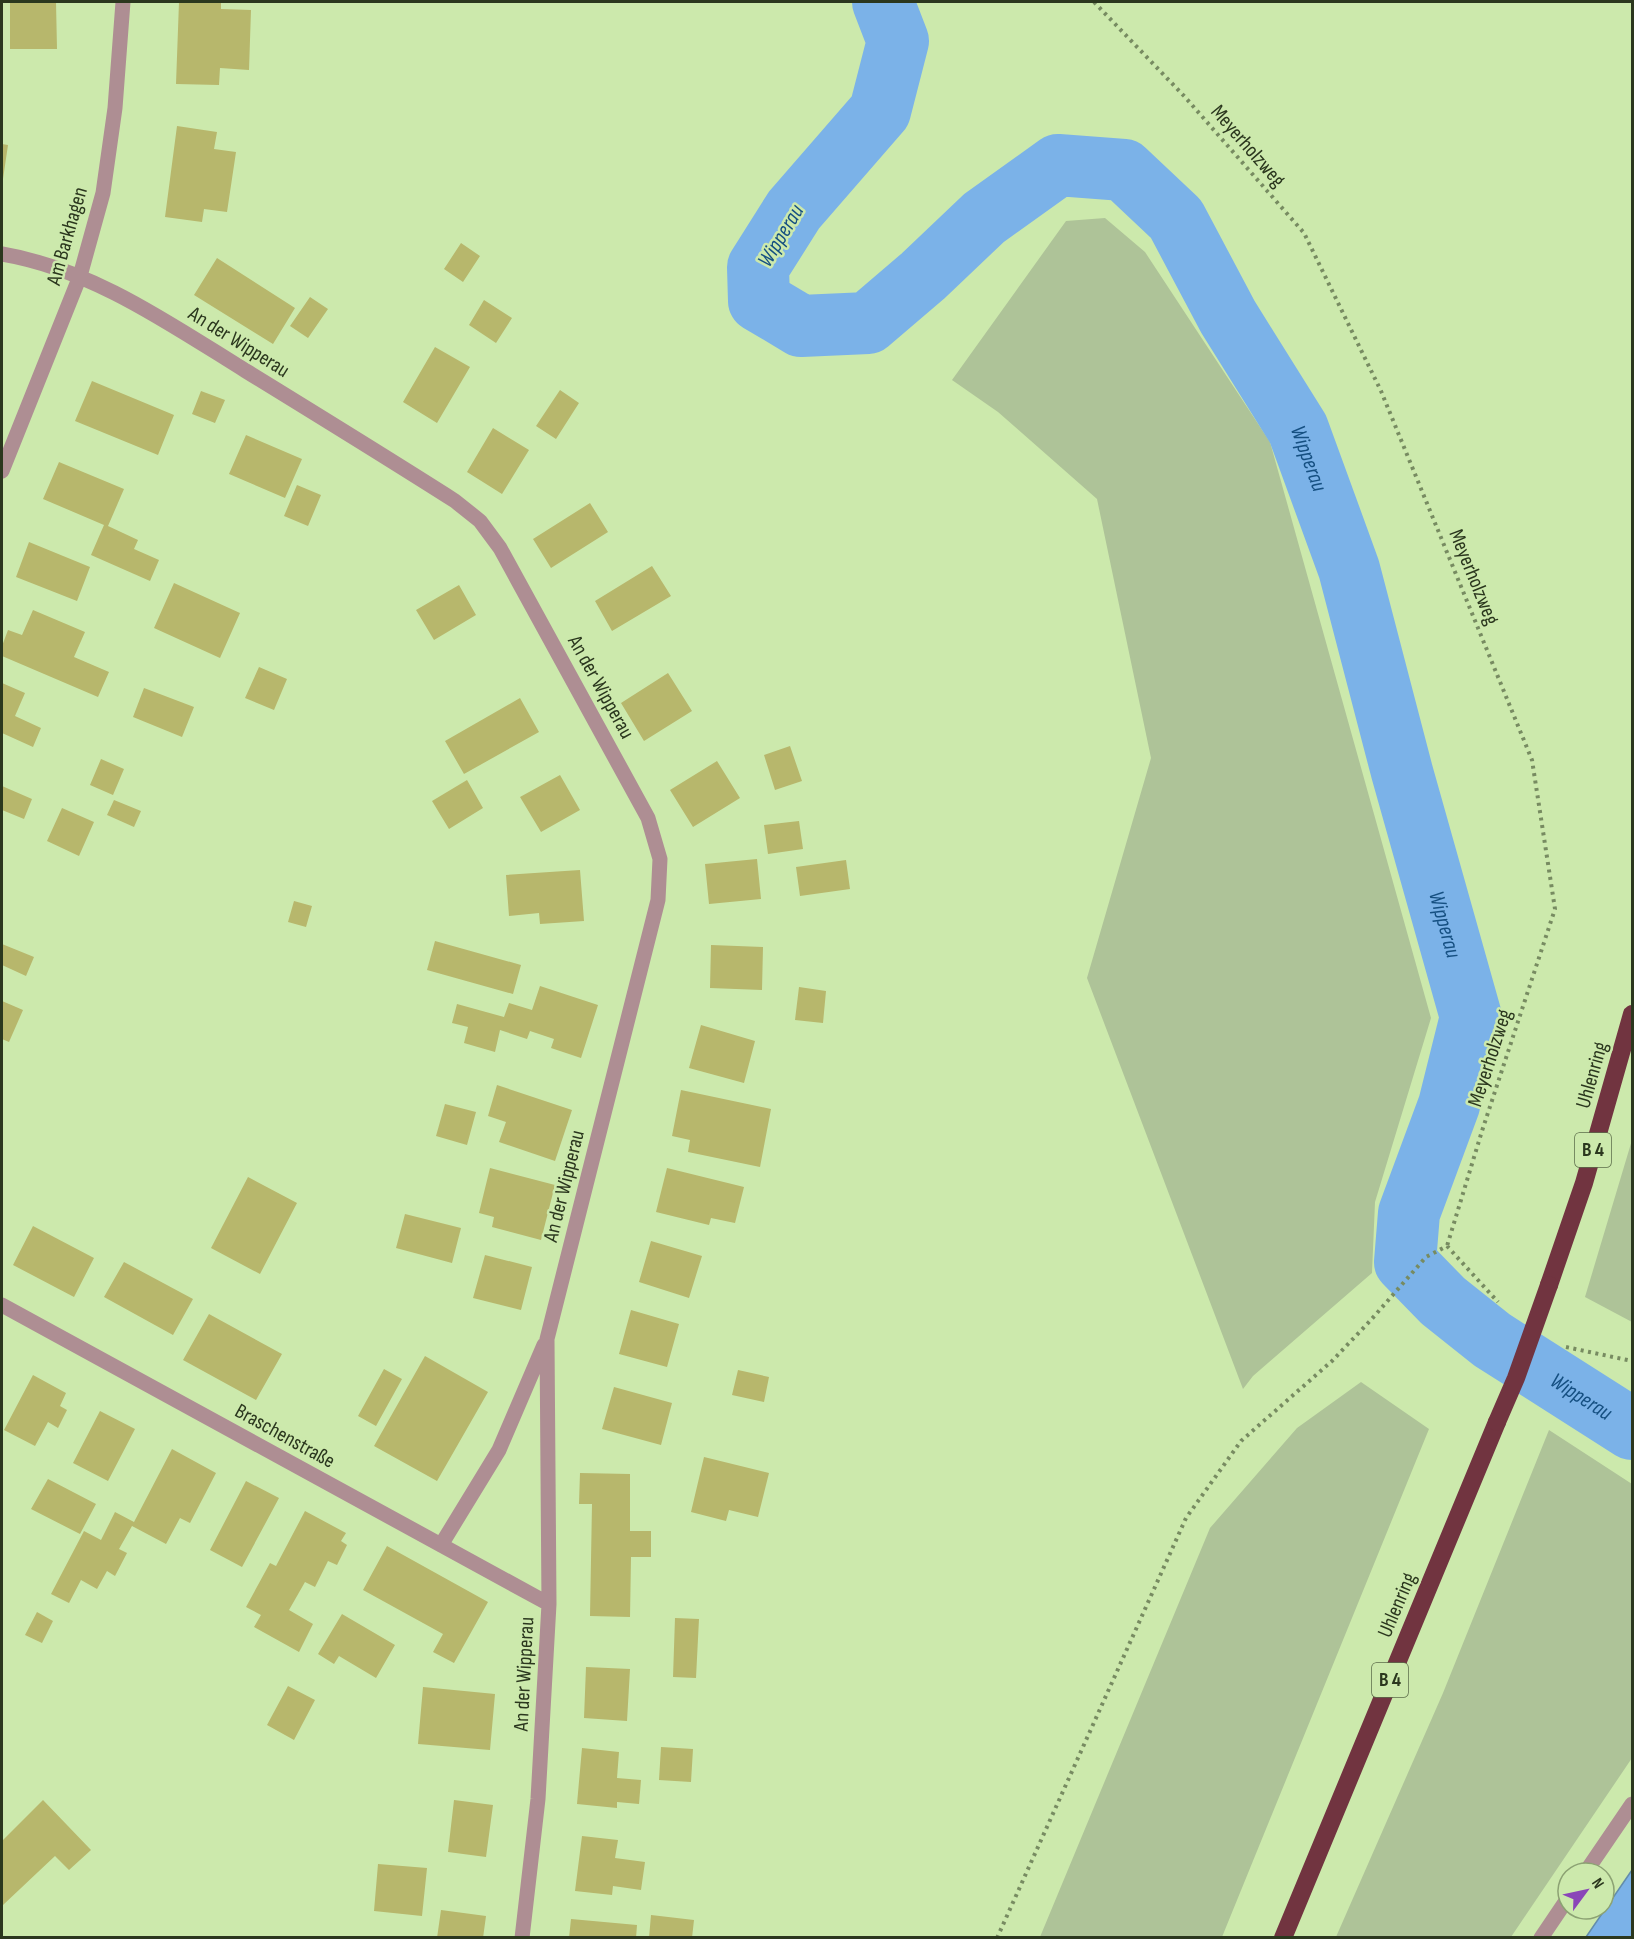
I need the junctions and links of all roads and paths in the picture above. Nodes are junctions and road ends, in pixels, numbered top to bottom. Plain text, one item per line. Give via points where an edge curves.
1 (123, 2) edge
2 (1094, 2) edge
3 (2, 254) edge
4 (80, 276) junction
5 (2, 471) edge
6 (1632, 1014) edge
7 (1447, 1246) junction
8 (1498, 1302) dead end
9 (2, 1305) edge
10 (547, 1339) junction
11 (1566, 1347) dead end
12 (1632, 1360) edge
13 (441, 1545) junction
14 (549, 1604) junction
15 (1632, 1804) edge
16 (1593, 1861) edge
17 (1556, 1916) edge
18 (522, 1938) edge
19 (997, 1938) edge
20 (1283, 1938) edge
21 (1541, 1938) edge

1 - 4 street, Am Barkhagen via 115,108 103,193
2 - 7 path, Meyerholzweg via 1185,97 1304,233 1381,391 1532,760 1555,909
3 - 4 street, An der Wipperau
4 - 5 street, Am Barkhagen
4 - 10 street, An der Wipperau via 139,305 480,520 500,548 648,818 660,860 658,900
6 - 20 highway, Uhlenring / B 4, bridge via 1584,1183 1516,1378
7 - 8 path
7 - 19 path via 1426,1257 1332,1361 1241,1441 1186,1518
9 - 13 street, Braschenstraße
10 - 13 street, An der Wipperau via 499,1450
10 - 14 street, An der Wipperau
11 - 12 path
13 - 14 street, Braschenstraße
14 - 18 street, An der Wipperau via 538,1799
15 - 16 street
17 - 21 street

